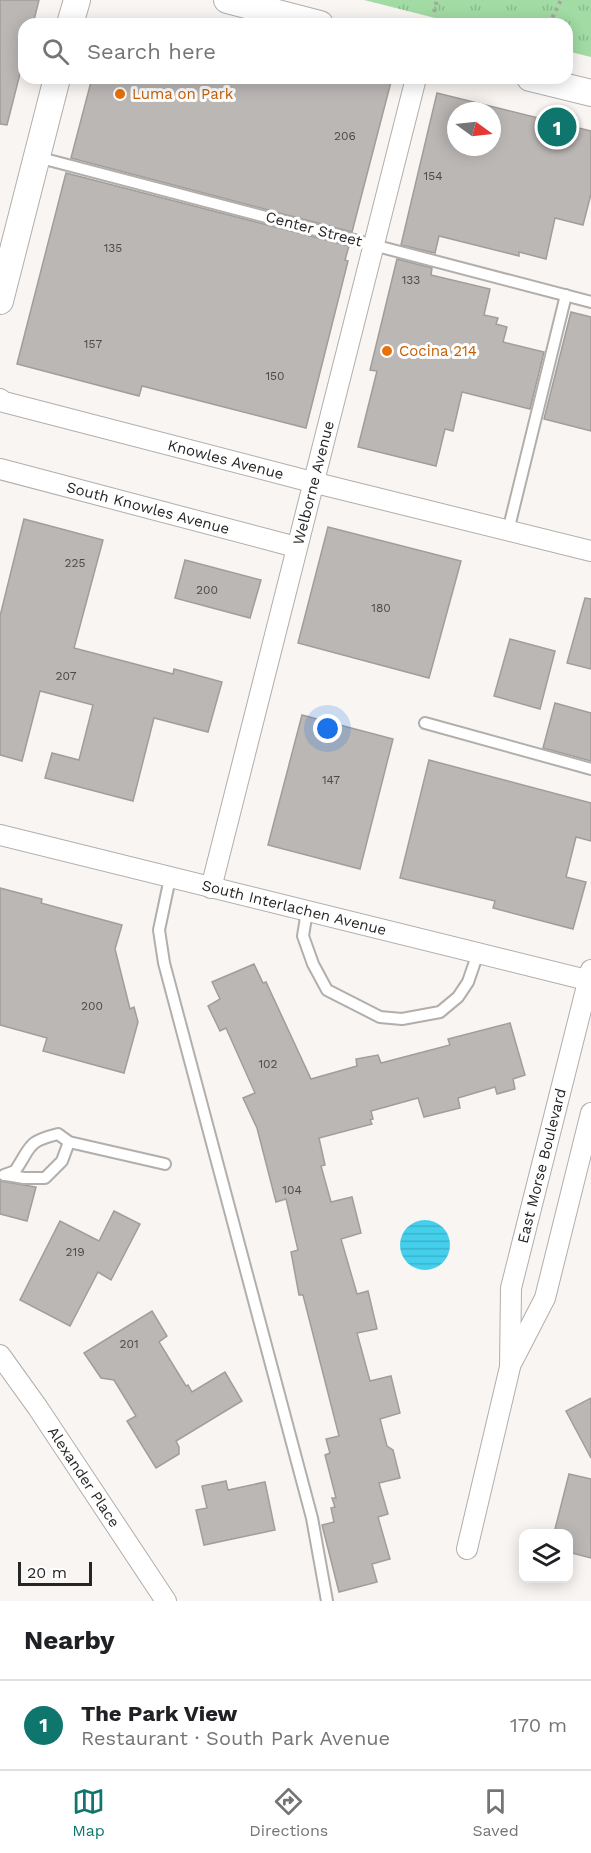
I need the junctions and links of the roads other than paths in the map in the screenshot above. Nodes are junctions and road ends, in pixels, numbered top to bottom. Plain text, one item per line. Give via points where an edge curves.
1 (77, 0) edge
2 (227, 0) edge
3 (72, 18) edge
4 (297, 18) edge
5 (55, 84) edge
6 (415, 84) edge
7 (554, 84) edge
8 (591, 93) edge
9 (36, 157) junction
10 (374, 244) junction
11 (566, 296) junction
12 (0, 301) edge
13 (591, 302) edge
14 (0, 399) edge
15 (0, 469) edge
16 (312, 482) junction
17 (508, 531) junction
18 (296, 547) junction
19 (591, 551) edge
20 (425, 723) dead end
21 (591, 769) edge
22 (0, 835) edge
23 (170, 878) junction
24 (210, 888) junction
25 (307, 911) junction
26 (478, 953) junction
27 (590, 977) edge
28 (591, 1113) edge
29 (69, 1142) junction
30 (165, 1164) dead end
31 (2, 1174) edge
32 (0, 1355) edge
33 (510, 1367) junction
34 (467, 1549) dead end
35 (166, 1601) edge
36 (327, 1601) edge

1 - 3 street
2 - 4 street
5 - 9 street
6 - 10 street, Welborne Avenue
7 - 8 street
9 - 10 lane, Center Street
9 - 12 street via 12,235
10 - 11 lane, Center Street
10 - 16 street, Welborne Avenue
11 - 13 lane, Center Street
11 - 17 lane
14 - 16 street, Knowles Avenue
15 - 18 street, South Knowles Avenue
16 - 17 street, Knowles Avenue
16 - 18 street, Welborne Avenue
17 - 19 street, Knowles Avenue
18 - 24 street, Welborne Avenue
20 - 21 lane
22 - 23 street, South Interlachen Avenue
23 - 24 street, South Interlachen Avenue
23 - 36 lane via 159,930 164,963 312,1518
24 - 25 street, South Interlachen Avenue
25 - 26 street, South Interlachen Avenue
25 - 26 lane via 303,936 327,990 380,1017 402,1019 440,1012 468,982
26 - 27 street, South Interlachen Avenue
27 - 33 street, East Morse Boulevard via 511,1288
28 - 33 street, East Morse Boulevard via 544,1298
29 - 30 lane
29 - 31 lane via 62,1161 45,1178
29 - 31 lane via 58,1134 42,1137 29,1145 15,1171
32 - 35 street, Alexander Place
33 - 34 street, East Morse Boulevard

